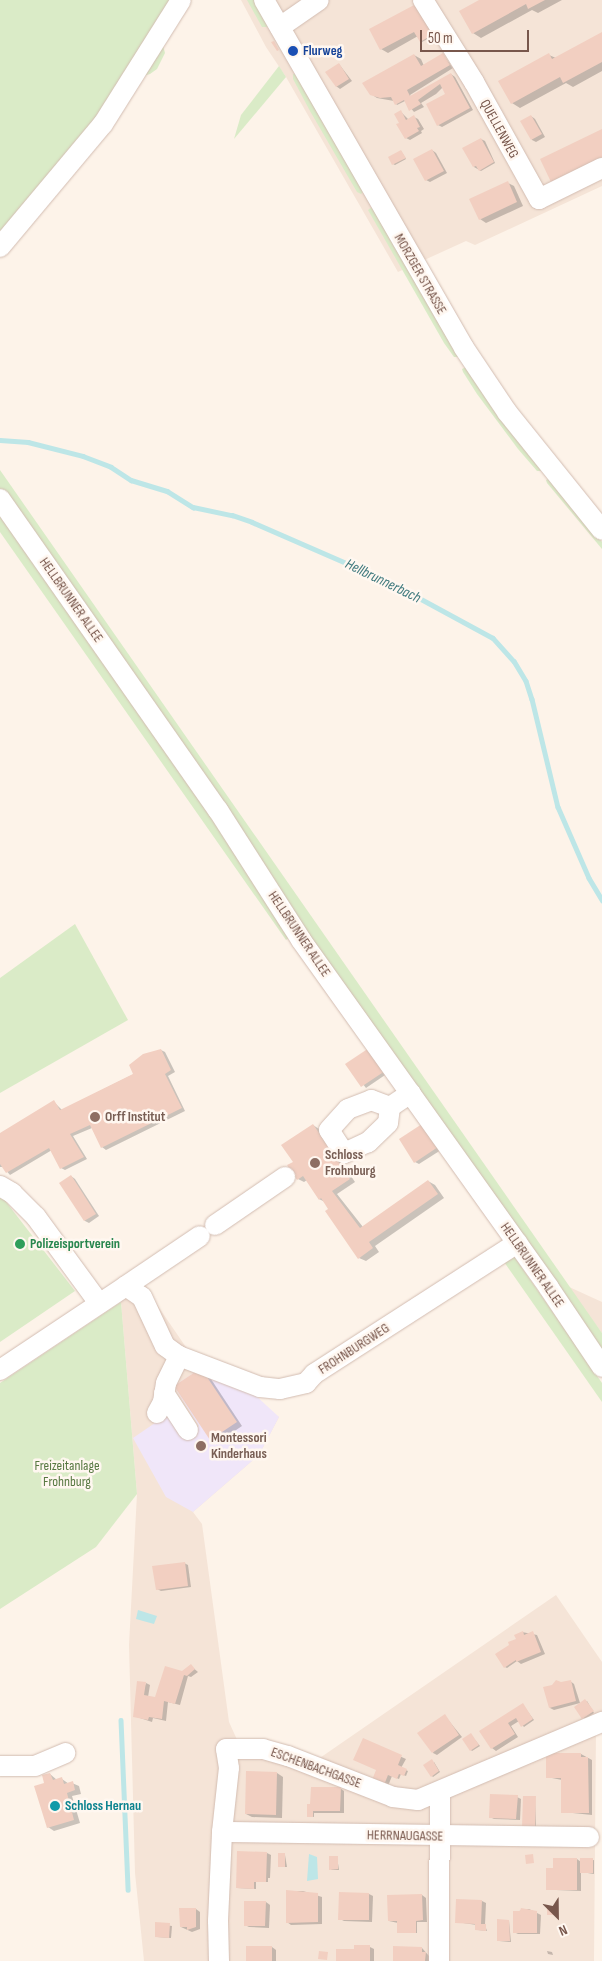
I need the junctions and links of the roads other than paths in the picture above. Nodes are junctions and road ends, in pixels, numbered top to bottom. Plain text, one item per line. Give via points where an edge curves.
1 (181, 0) edge
2 (264, 0) edge
3 (318, 0) edge
4 (423, 0) edge
5 (280, 27) junction
6 (602, 168) edge
7 (0, 247) edge
8 (0, 499) edge
9 (602, 530) edge
10 (411, 1093) junction
11 (390, 1107) dead end
12 (285, 1177) dead end
13 (0, 1186) edge
14 (517, 1243) junction
15 (126, 1286) junction
16 (99, 1303) junction
17 (179, 1356) junction
18 (602, 1367) edge
19 (0, 1370) edge
20 (164, 1393) junction
21 (157, 1413) dead end
22 (188, 1430) dead end
23 (599, 1723) edge
24 (65, 1752) dead end
25 (0, 1766) edge
26 (440, 1792) junction
27 (222, 1832) junction
28 (440, 1836) junction
29 (589, 1837) dead end
30 (219, 1961) edge
31 (439, 1961) edge

1 - 7 street via 102,124
2 - 5 street, MORZGER STRASSE
3 - 5 street
4 - 6 street, QUELLENWEG via 474,82 539,199
5 - 9 street, MORZGER STRASSE via 469,356 513,419
8 - 10 street, HELLBRUNNER ALLEE via 218,810 301,940
10 - 11 street
10 - 14 street, HELLBRUNNER ALLEE
12 - 15 street
13 - 16 street via 12,1193 36,1217
14 - 17 street, FROHNBURGWEG via 314,1374 306,1383 280,1389 260,1387
14 - 18 street, HELLBRUNNER ALLEE
15 - 16 street
15 - 17 street, FROHNBURGWEG via 142,1297 165,1346
16 - 19 street
17 - 20 street
20 - 21 street
20 - 22 street
23 - 26 street, ESCHENBACHGASSE
24 - 25 street via 35,1766
26 - 27 street, ESCHENBACHGASSE via 418,1800 394,1797 288,1756 263,1749 226,1749 229,1768
26 - 28 street
27 - 28 street, HERRNAUGASSE
27 - 30 street, ESCHENBACHGASSE
28 - 29 street, HERRNAUGASSE
28 - 31 street

